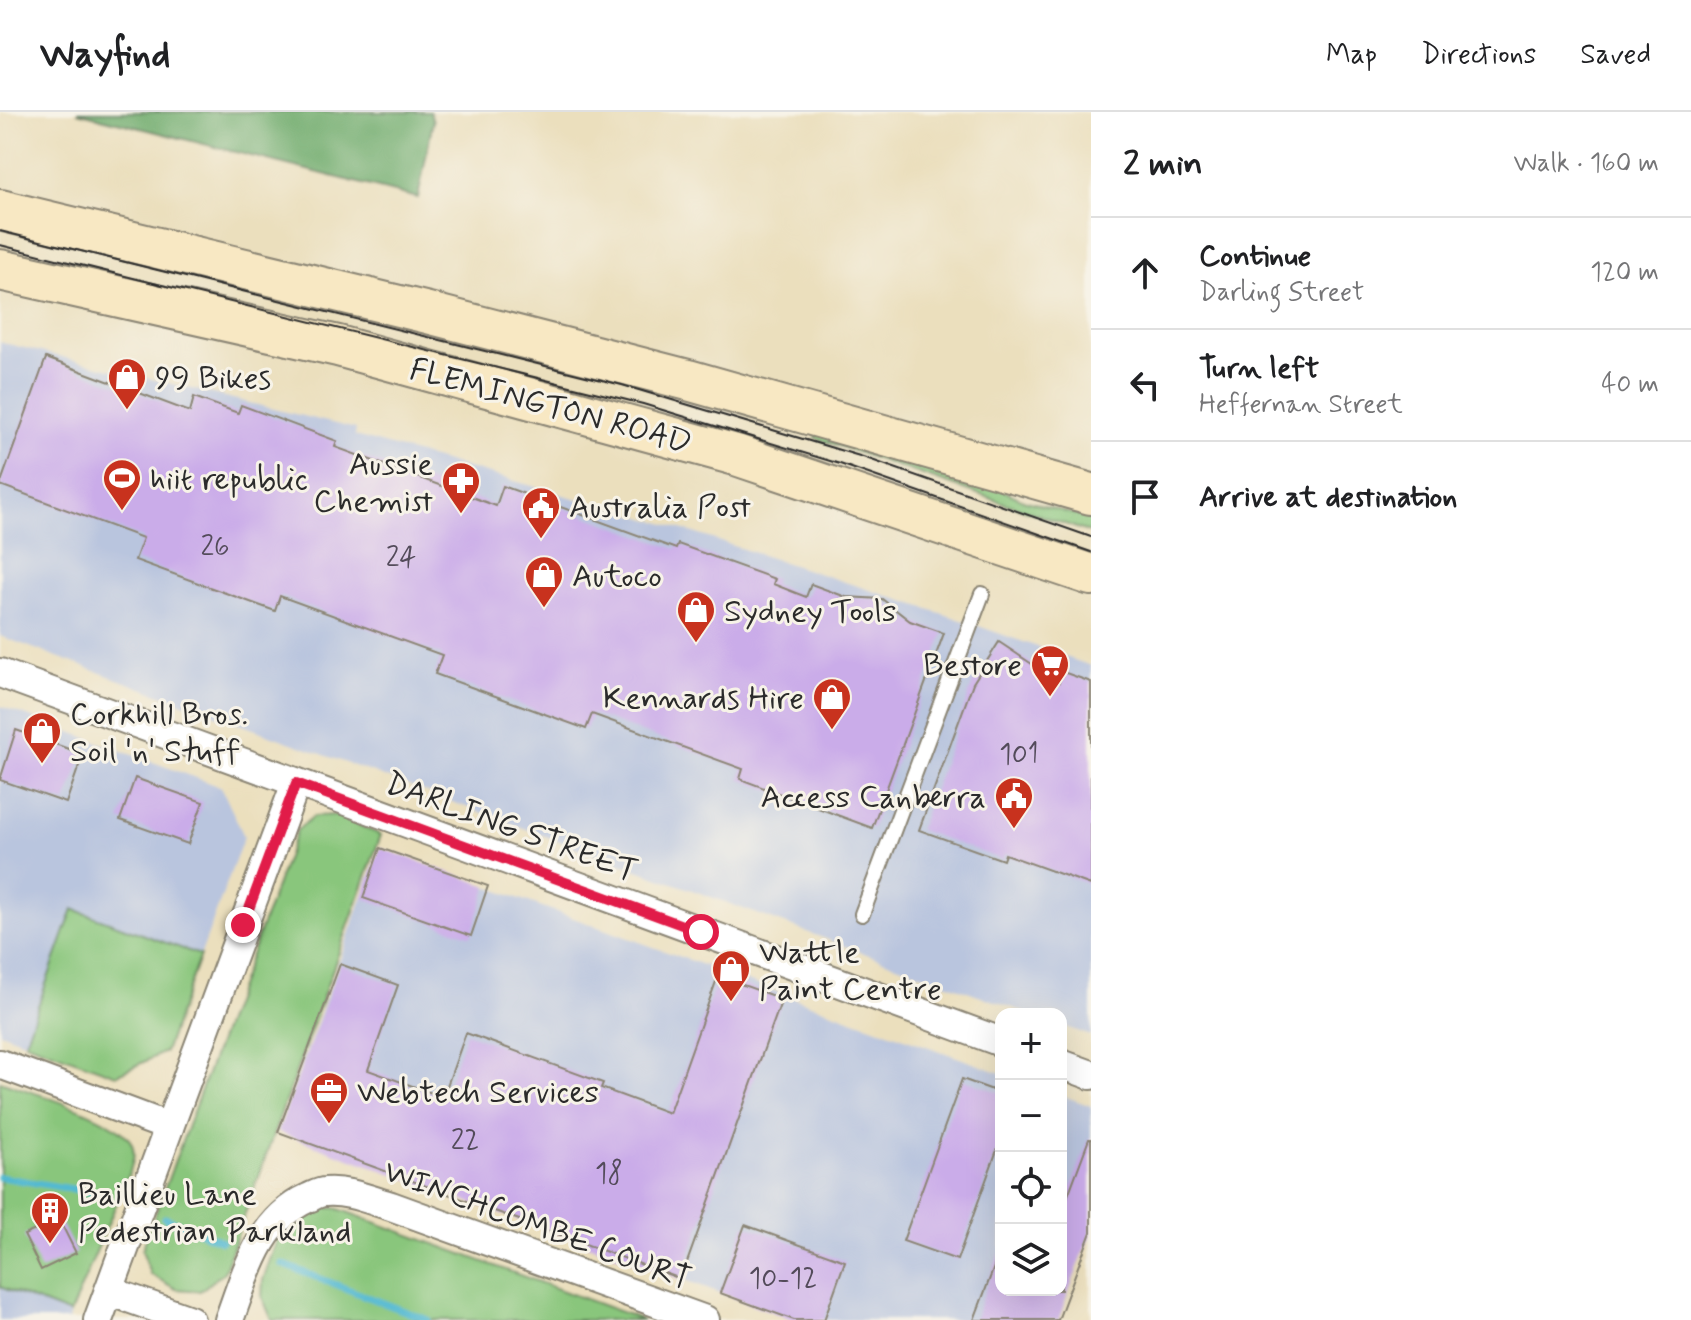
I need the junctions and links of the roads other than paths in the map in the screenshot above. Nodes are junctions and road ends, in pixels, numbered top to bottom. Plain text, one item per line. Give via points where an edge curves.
1 (0, 210) edge
2 (0, 270) edge
3 (1091, 494) edge
4 (1091, 575) edge
5 (982, 594) dead end
6 (0, 673) edge
7 (296, 783) junction
8 (862, 914) dead end
9 (995, 1040) edge
10 (0, 1064) edge
11 (1067, 1066) edge
12 (1091, 1075) edge
13 (169, 1127) junction
14 (109, 1291) junction
15 (98, 1320) edge
16 (190, 1320) edge
17 (229, 1320) edge
18 (705, 1320) edge

1 - 3 main road, FLEMINGTON ROAD via 688,380
2 - 4 main road, FLEMINGTON ROAD via 338,346 736,455
5 - 8 lane
6 - 7 street, DARLING STREET
7 - 9 street, DARLING STREET
7 - 13 street
10 - 13 street
11 - 12 street
13 - 14 street
14 - 15 street
14 - 16 street
17 - 18 street, WINCHCOMBE COURT via 267,1230 293,1205 323,1191 391,1206

